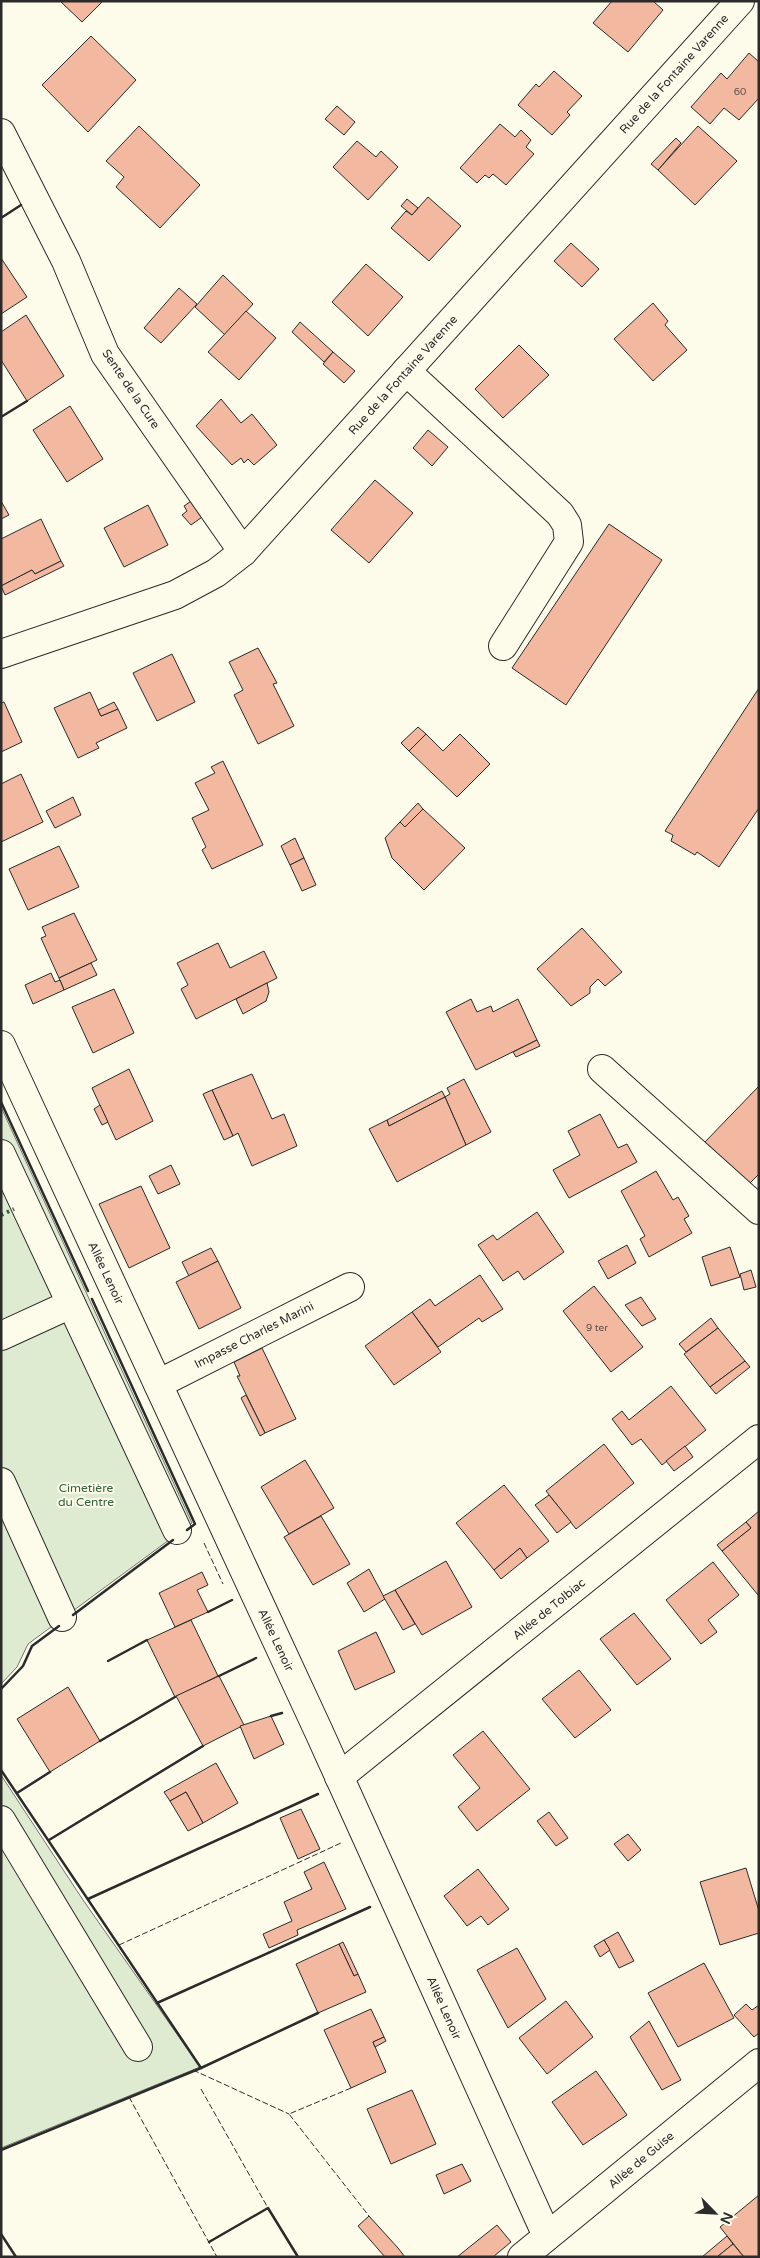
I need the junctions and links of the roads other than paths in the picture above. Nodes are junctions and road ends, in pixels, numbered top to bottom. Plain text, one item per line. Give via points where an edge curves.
1 (740, 1) edge
2 (1, 133) edge
3 (406, 371) junction
4 (243, 552) junction
5 (503, 646) dead end
6 (1, 654) edge
7 (1, 1045) edge
8 (602, 1069) dead end
9 (1, 1154) edge
10 (759, 1210) edge
11 (350, 1287) dead end
12 (71, 1304) junction
13 (1, 1336) edge
14 (158, 1384) junction
15 (759, 1439) edge
16 (1, 1482) edge
17 (177, 1530) dead end
18 (62, 1617) dead end
19 (339, 1778) junction
20 (6, 1837) edge
21 (138, 2047) dead end
22 (759, 2063) edge
23 (547, 2236) junction
24 (522, 2257) edge

1 - 3 street, Rue de la Fontaine Varenne
2 - 4 street, Sente de la Cure via 66,261 105,354
3 - 4 street, Rue de la Fontaine Varenne
3 - 5 street via 560,514 567,525 569,542
4 - 6 street, Rue de la Fontaine Varenne via 216,573 175,595
7 - 14 street, Allée Lenoir
8 - 10 street
9 - 12 street
11 - 14 street, Impasse Charles Marini
12 - 13 street
12 - 17 street
14 - 19 street, Allée Lenoir
15 - 19 street, Allée de Tolbiac
16 - 18 street
19 - 23 street, Allée Lenoir
20 - 21 street
22 - 23 street, Allée de Guise
23 - 24 street, Allée de Guise

